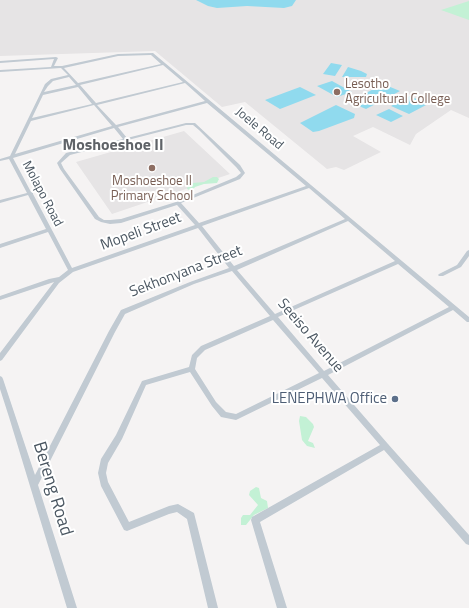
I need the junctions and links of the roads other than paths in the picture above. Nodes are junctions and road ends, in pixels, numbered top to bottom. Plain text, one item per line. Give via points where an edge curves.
1 (0, 62) edge
2 (164, 64) junction
3 (52, 68) junction
4 (62, 68) junction
5 (0, 71) edge
6 (7, 71) junction
7 (70, 76) junction
8 (1, 77) dead end
9 (185, 82) junction
10 (78, 85) junction
11 (42, 94) junction
12 (209, 101) junction
13 (96, 105) junction
14 (30, 120) junction
15 (113, 127) junction
16 (125, 138) junction
17 (11, 158) junction
18 (0, 160) edge
19 (310, 186) junction
20 (31, 194) junction
21 (0, 202) edge
22 (178, 203) junction
23 (349, 218) junction
24 (198, 225) junction
25 (50, 230) junction
26 (0, 246) edge
27 (469, 252) edge
28 (400, 261) junction
29 (233, 269) junction
30 (71, 271) junction
31 (441, 275) dead end
32 (60, 279) junction
33 (0, 298) edge
34 (454, 307) junction
35 (274, 316) junction
36 (469, 320) edge
37 (0, 358) edge
38 (192, 369) junction
39 (324, 374) junction
40 (0, 380) edge
41 (385, 446) junction
42 (34, 484) junction
43 (469, 541) edge
44 (72, 608) edge
45 (213, 608) edge
46 (282, 608) edge

1 - 3 street via 56,58
2 - 4 street, Joele Road via 152,54 118,55
2 - 9 street, Joele Road
2 - 10 street
3 - 4 street, Joele Road
3 - 6 street, Joele Road
4 - 7 street
5 - 6 street, Joele Road
6 - 8 street
7 - 10 street
7 - 11 street, Molapo Road via 52,80
9 - 12 street, Joele Road
9 - 13 street
10 - 11 street
10 - 13 street
11 - 14 street, Molapo Road
12 - 15 street
12 - 19 street, Joele Road
13 - 14 street
13 - 15 street
14 - 17 street, Molapo Road
15 - 16 street
15 - 17 street
16 - 22 street via 194,124 243,173 226,185
16 - 22 street via 68,154 59,163 97,218 103,221 121,221
17 - 18 street
17 - 20 street, Molapo Road
19 - 23 street, Joele Road
19 - 24 street, Mopeli Street
20 - 21 street
20 - 25 street, Molapo Road
22 - 24 street, Seeiso Avenue
23 - 28 street, Joele Road
23 - 29 street, Sekhonyana Street
24 - 29 street, Seeiso Avenue
24 - 30 street, Mopeli Street
25 - 26 street
25 - 30 street, Molapo Road
27 - 31 street via 459,266
28 - 34 street, Joele Road
28 - 35 street
29 - 35 street, Seeiso Avenue
29 - 42 street, Sekhonyana Street via 123,312
30 - 32 street, Mopeli Street
32 - 33 street
32 - 37 street
34 - 36 street, Joele Road
34 - 39 street
35 - 38 street via 203,348 194,357
35 - 39 street, Seeiso Avenue
38 - 39 street via 224,415 236,417
38 - 45 street via 144,383 119,437 104,462 102,473 104,483 127,527 178,508 191,516
39 - 41 street, Seeiso Avenue
40 - 42 street, Bereng Road
41 - 43 street, Seeiso Avenue
41 - 46 street via 255,520
42 - 44 street, Bereng Road

